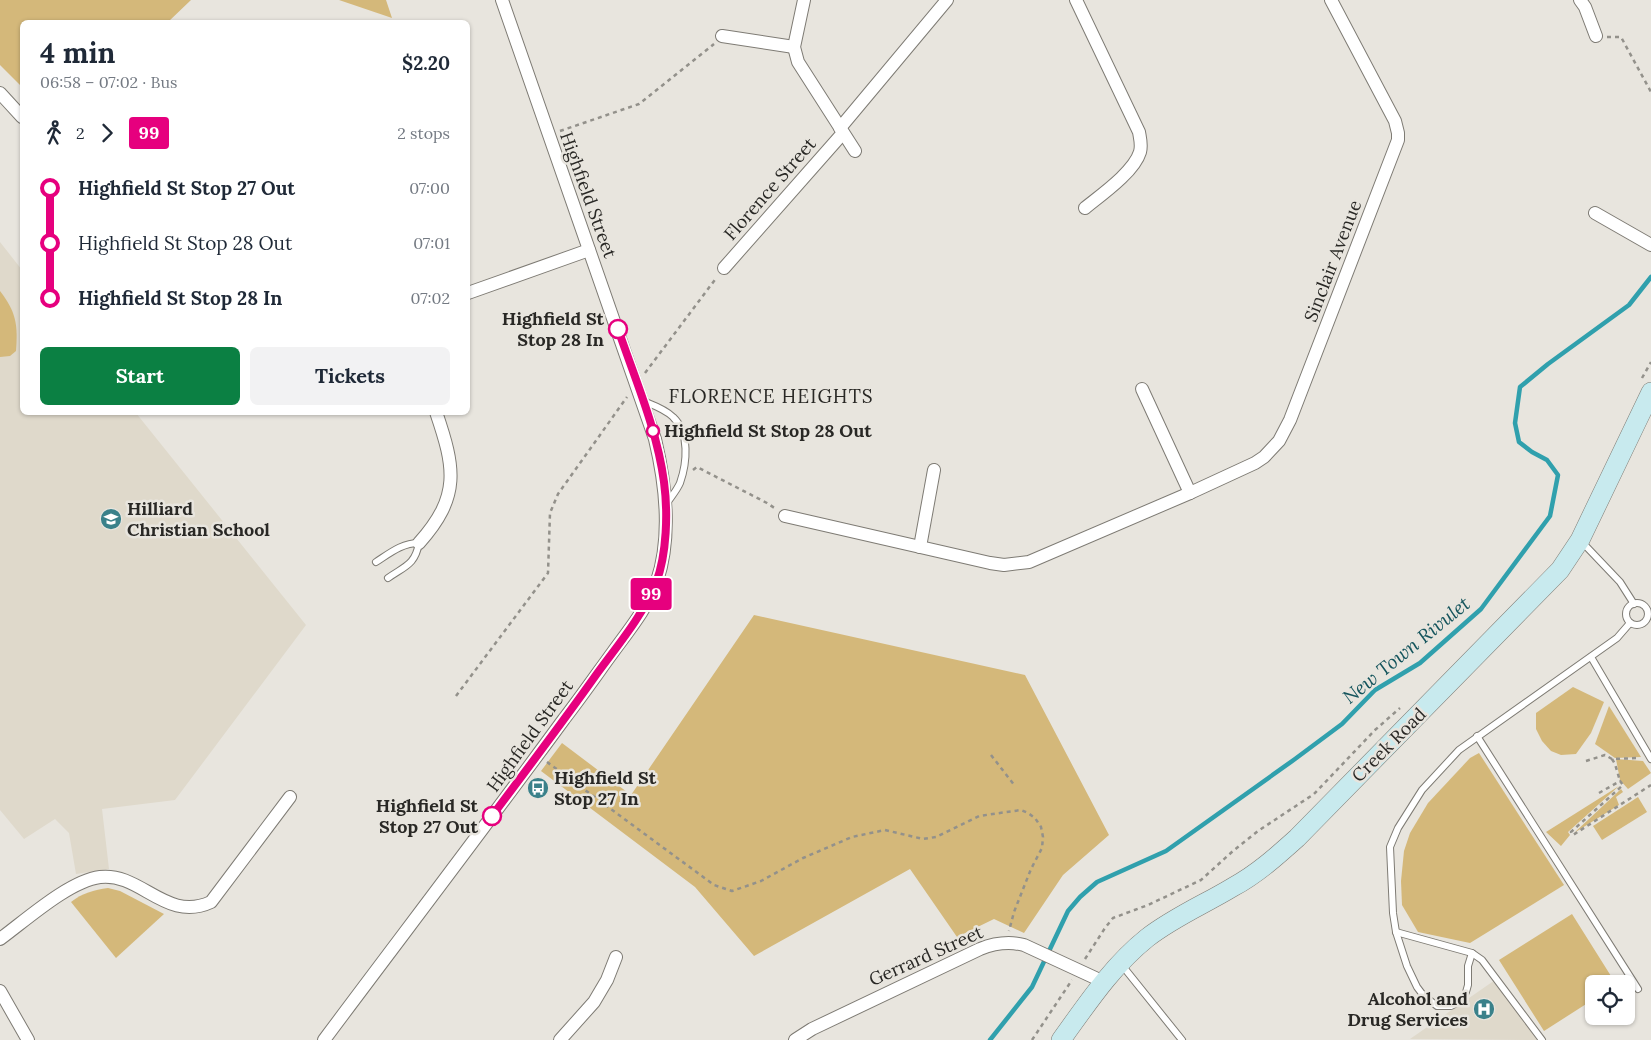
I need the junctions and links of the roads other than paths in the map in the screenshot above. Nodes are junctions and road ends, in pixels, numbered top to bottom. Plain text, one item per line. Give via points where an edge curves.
1 (502, 0) edge
2 (804, 0) edge
3 (946, 0) edge
4 (1076, 0) edge
5 (1331, 0) edge
6 (1580, 0) edge
7 (722, 36) road end
8 (1596, 36) road end
9 (794, 47) junction
10 (0, 92) edge
11 (20, 115) edge
12 (841, 130) junction
13 (855, 151) dead end
14 (1085, 208) dead end
15 (1596, 214) dead end
16 (1651, 245) edge
17 (589, 250) junction
18 (724, 268) road end
19 (470, 292) edge
20 (1142, 389) dead end
21 (1651, 392) edge
22 (643, 400) junction
23 (437, 415) edge
24 (934, 470) dead end
25 (1190, 493) junction
26 (666, 504) junction
27 (785, 516) road end
28 (1580, 540) junction
29 (419, 543) junction
30 (920, 547) junction
31 (376, 562) dead end
32 (388, 578) dead end
33 (1634, 604) junction
34 (1649, 610) edge
35 (1630, 623) junction
36 (1591, 657) junction
37 (1477, 736) junction
38 (1651, 759) edge
39 (290, 798) dead end
40 (1396, 932) junction
41 (0, 939) edge
42 (1472, 953) junction
43 (616, 957) dead end
44 (1120, 964) junction
45 (1104, 982) junction
46 (1638, 989) dead end
47 (0, 991) edge
48 (28, 1040) edge
49 (324, 1040) edge
50 (560, 1040) edge
51 (795, 1040) edge
52 (1061, 1040) edge
53 (1182, 1040) edge
54 (1542, 1040) edge

1 - 17 street, Highfield Street
2 - 9 street
3 - 12 street, Florence Street
4 - 14 street via 1139,132 1141,147 1124,174
5 - 25 street, Sinclair Avenue via 1395,121 1397,148 1285,431 1272,449 1255,463
6 - 8 street
7 - 9 street
9 - 12 street via 798,62
10 - 11 street
12 - 13 street
12 - 18 street, Florence Street
15 - 16 street
17 - 19 street
17 - 22 street, Highfield Street
20 - 25 street
21 - 28 street, Creek Road
22 - 26 street, Highfield Street via 656,439
22 - 26 lane via 675,418 684,436 684,470 679,486
23 - 29 street via 449,454 450,481 444,508
24 - 30 street
25 - 30 street, Sinclair Avenue via 1030,562 1004,565
26 - 49 street, Highfield Street via 660,567 650,597 538,755
27 - 30 street, Sinclair Avenue
28 - 33 lane via 1620,582
28 - 44 street, Creek Road via 1560,570 1297,838 1249,877 1159,929
29 - 31 lane via 402,545
29 - 32 lane via 413,561
33 - 34 lane
33 - 35 lane via 1626,611
34 - 35 lane via 1644,623
35 - 36 lane via 1617,638
36 - 37 lane
36 - 38 lane
37 - 40 lane via 1459,750 1422,790 1390,847
37 - 46 lane
39 - 41 street via 211,902 190,908 179,907 122,880 100,877 68,889
40 - 42 lane
40 - 42 lane via 1412,978 1423,995 1437,1006 1451,1006 1463,998
42 - 54 lane via 1491,970
43 - 50 street via 594,1002
44 - 45 street, Creek Road
44 - 53 lane
45 - 51 street, Gerrard Street via 1024,945 999,943 980,949
45 - 52 street, Creek Road
47 - 48 street

